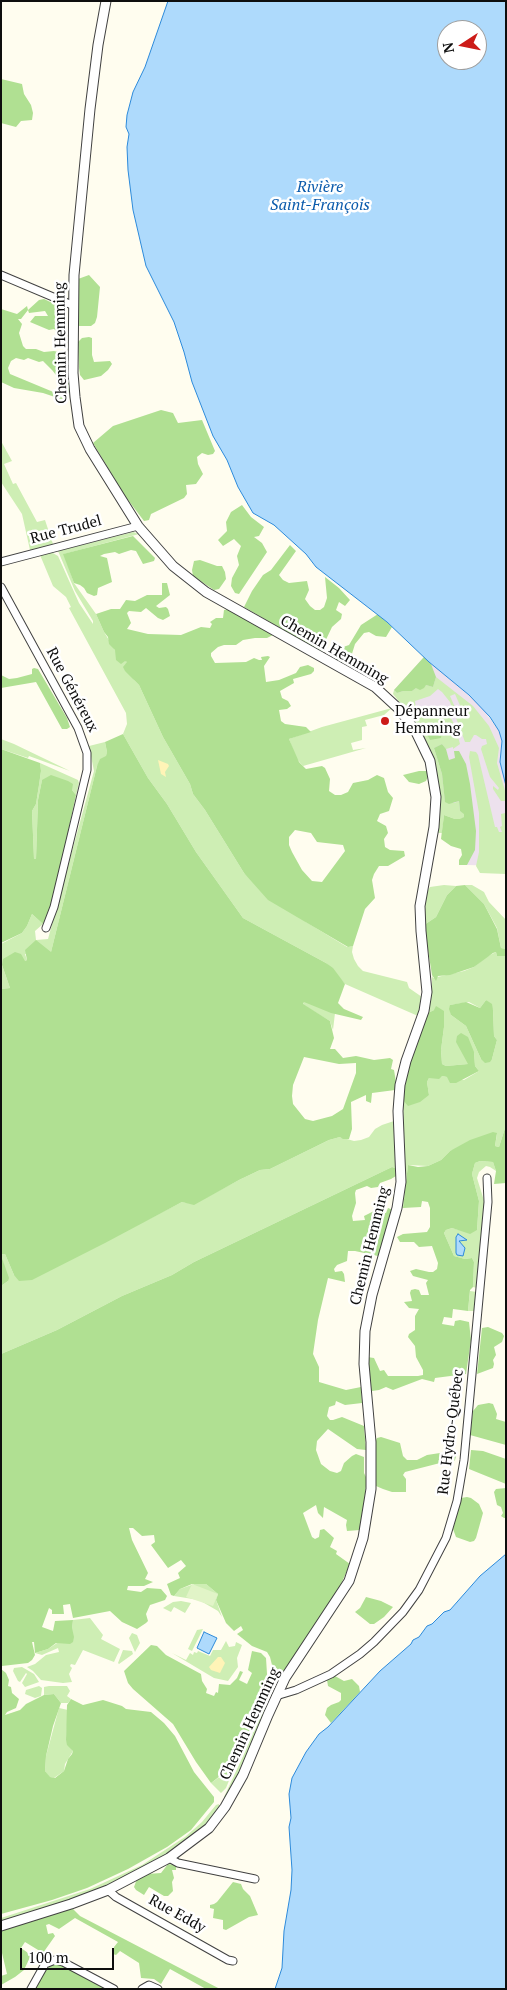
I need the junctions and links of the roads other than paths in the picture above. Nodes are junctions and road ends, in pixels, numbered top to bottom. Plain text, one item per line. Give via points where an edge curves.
1 (106, 1) edge
2 (1, 275) edge
3 (72, 305) junction
4 (138, 526) junction
5 (1, 562) edge
6 (1, 587) edge
7 (46, 928) dead end
8 (487, 1178) dead end
9 (284, 1681) junction
10 (293, 1691) junction
11 (276, 1696) junction
12 (169, 1858) junction
13 (255, 1879) dead end
14 (108, 1890) junction
15 (1, 1926) edge
16 (233, 1961) dead end
17 (31, 1989) edge
18 (114, 1989) edge
19 (142, 1989) edge
20 (158, 1989) edge

1 - 3 street, Chemin Hemming via 84,162
2 - 3 street
3 - 4 street, Chemin Hemming via 74,394 79,426
4 - 5 street, Rue Trudel
4 - 9 street, Chemin Hemming via 167,560 197,586 390,699 424,745 436,789 434,827 420,906 427,1000 400,1085 399,1200 364,1331 372,1471 368,1517 349,1581
6 - 7 street, Rue Généreux via 78,728 88,753 87,770
8 - 10 street, Rue Hydro-Québec via 488,1202 464,1460 446,1538 419,1590 398,1618 360,1654 331,1674
9 - 10 street via 285,1689
9 - 11 street, Chemin Hemming
10 - 11 street, Rue Hydro-Québec
11 - 12 street, Chemin Hemming via 243,1776 225,1807 202,1834
12 - 13 street via 178,1863
12 - 14 street, Chemin Hemming
14 - 15 street, Chemin Hemming
14 - 16 street, Rue Eddy
17 - 18 street via 43,1967 55,1960
19 - 20 street via 151,1985

